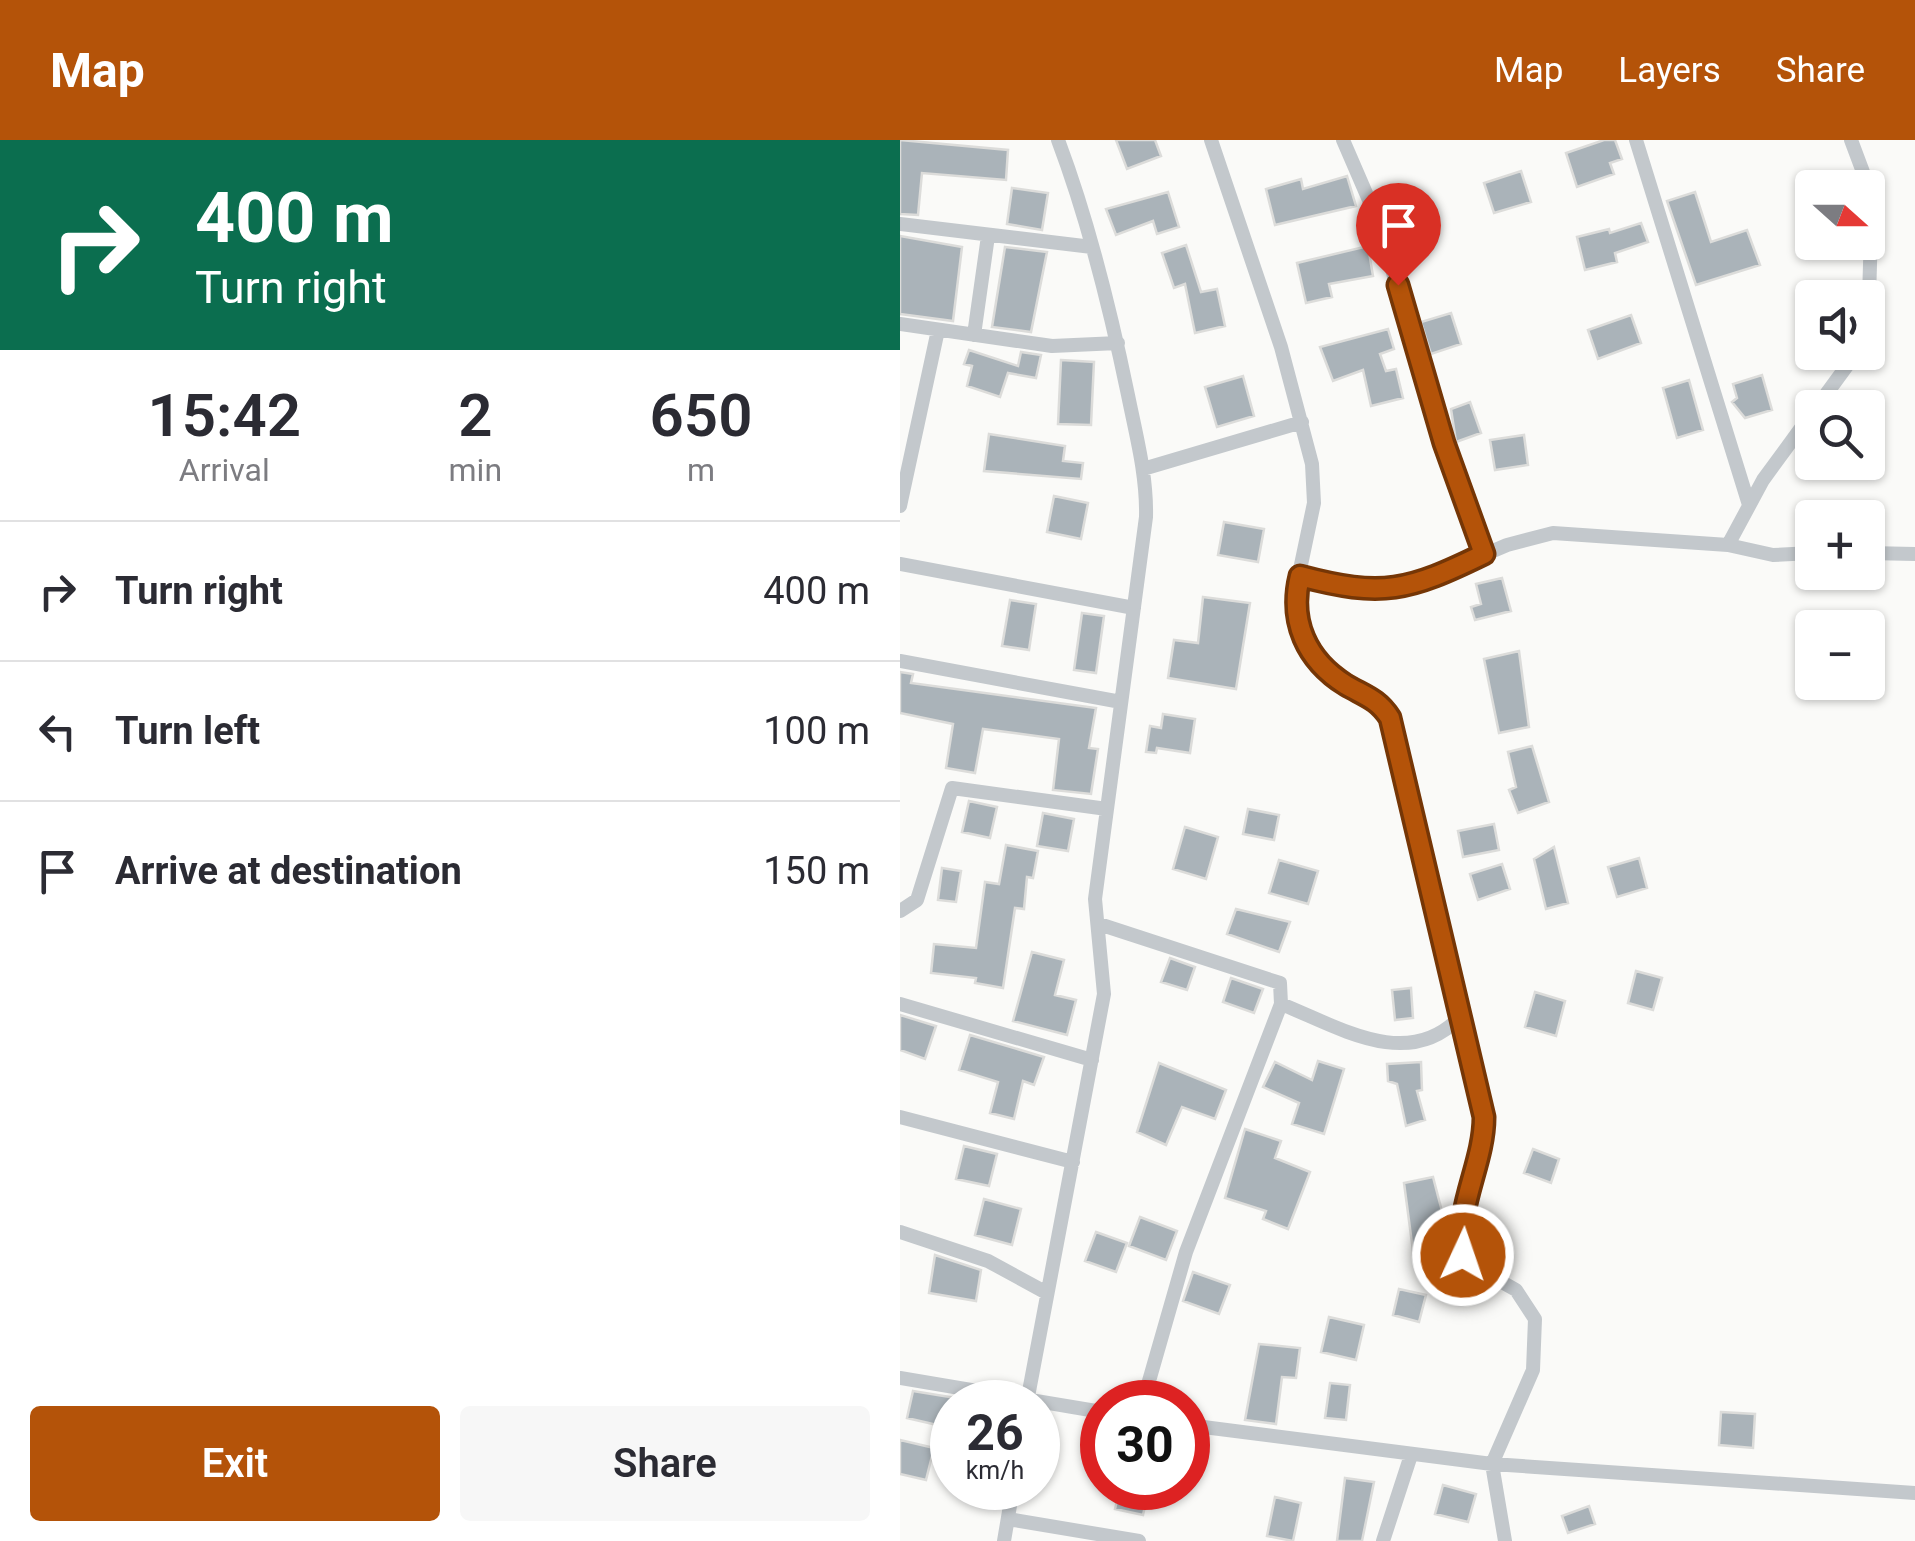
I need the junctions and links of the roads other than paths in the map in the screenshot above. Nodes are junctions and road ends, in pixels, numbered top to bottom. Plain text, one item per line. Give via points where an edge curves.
1 (1058, 140) edge
2 (1211, 140) edge
3 (1344, 140) edge
4 (1636, 140) edge
5 (1851, 140) edge
6 (900, 224) edge
7 (988, 236) junction
8 (1092, 247) junction
9 (1870, 280) edge
10 (900, 324) edge
11 (938, 330) junction
12 (974, 336) junction
13 (1118, 343) junction
14 (1302, 422) junction
15 (1795, 438) edge
16 (1143, 469) junction
17 (900, 506) edge
18 (1749, 506) junction
19 (1728, 545) junction
20 (1795, 553) edge
21 (1885, 553) edge
22 (1484, 554) junction
23 (1915, 554) edge
24 (900, 564) edge
25 (1300, 576) junction
26 (1134, 608) junction
27 (900, 662) edge
28 (1121, 702) junction
29 (1106, 808) junction
30 (900, 911) edge
31 (1098, 924) junction
32 (900, 1004) edge
33 (1281, 1004) junction
34 (1458, 1018) junction
35 (1092, 1060) junction
36 (900, 1117) edge
37 (1072, 1162) junction
38 (900, 1232) edge
39 (1044, 1292) junction
40 (900, 1378) edge
41 (1030, 1380) edge
42 (1149, 1380) edge
43 (930, 1383) edge
44 (1210, 1428) edge
45 (1411, 1455) junction
46 (1492, 1464) junction
47 (1915, 1492) edge
48 (1009, 1510) edge
49 (1008, 1519) junction
50 (1004, 1541) edge
51 (1139, 1541) edge
52 (1384, 1541) edge
53 (1505, 1541) edge

1 - 8 street
2 - 14 street
3 - 22 street via 1375,214
4 - 18 street
5 - 9 street via 1872,196
6 - 7 street
7 - 8 street
7 - 12 street
8 - 13 street
10 - 11 street
11 - 12 street
11 - 17 street
12 - 13 street via 1052,346
13 - 16 street
14 - 16 street
14 - 25 street via 1314,503
15 - 18 street
16 - 26 street via 1146,517
18 - 19 street
19 - 20 street
19 - 22 street via 1553,533
21 - 23 street
22 - 25 street via 1402,590 1341,587
24 - 26 street
25 - 34 street via 1294,598 1298,628 1317,663 1379,701 1390,718
26 - 28 street
27 - 28 street
28 - 29 street
29 - 30 street via 952,788 916,900
29 - 31 street via 1094,899
31 - 33 street via 1280,983
31 - 35 street via 1104,994
32 - 35 street
33 - 34 street via 1392,1046 1417,1044
33 - 42 street via 1186,1252
34 - 46 street via 1484,1117 1484,1143 1463,1220 1463,1255 1516,1290 1536,1319 1533,1370
35 - 37 street
36 - 37 street
37 - 39 street
38 - 39 street via 988,1261
39 - 41 street
40 - 43 street
44 - 45 street
45 - 46 street
45 - 52 street
46 - 47 street
46 - 53 street
48 - 49 street
49 - 50 street
49 - 51 street

